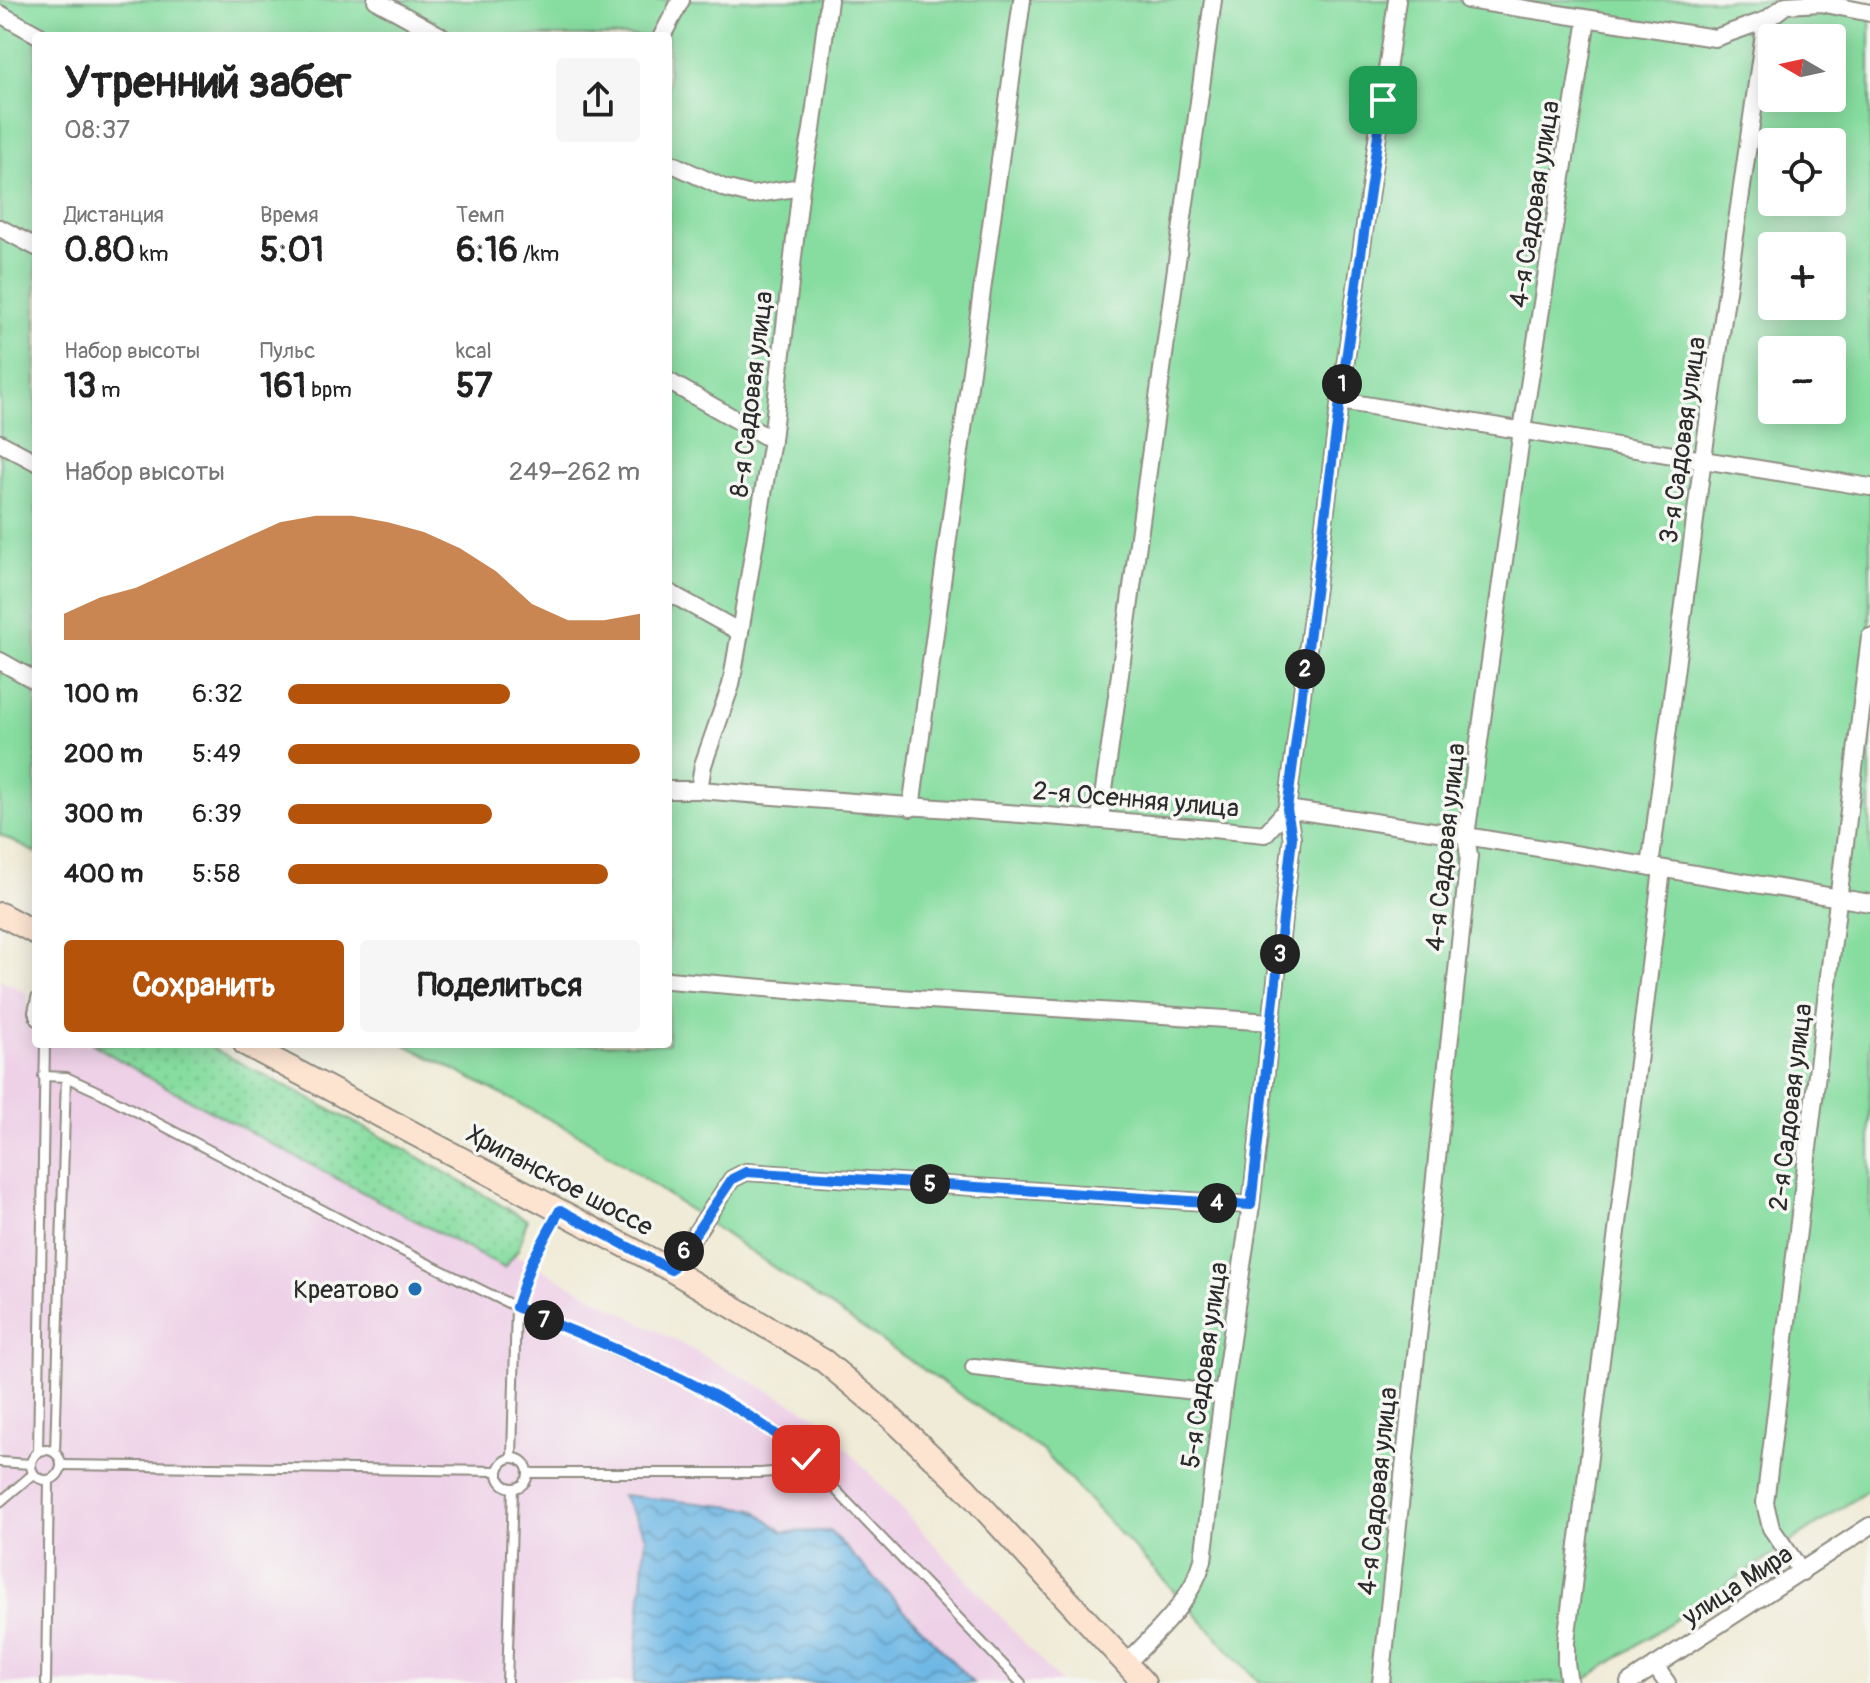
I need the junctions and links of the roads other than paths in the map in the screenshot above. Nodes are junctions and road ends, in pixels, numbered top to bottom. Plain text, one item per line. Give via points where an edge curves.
1 (376, 0) edge
2 (681, 0) edge
3 (829, 0) edge
4 (1022, 0) edge
5 (1213, 0) edge
6 (1397, 0) edge
7 (1468, 0) edge
8 (1870, 13) edge
9 (0, 14) edge
10 (1587, 19) junction
11 (1766, 20) junction
12 (33, 32) edge
13 (434, 32) edge
14 (664, 32) edge
15 (672, 164) edge
16 (801, 187) junction
17 (0, 228) edge
18 (32, 245) edge
19 (672, 383) edge
20 (1340, 401) junction
21 (1522, 430) junction
22 (772, 440) junction
23 (0, 443) edge
24 (1703, 458) junction
25 (32, 460) edge
26 (1870, 487) edge
27 (672, 594) edge
28 (740, 632) junction
29 (1870, 637) edge
30 (0, 661) edge
31 (32, 679) edge
32 (672, 790) edge
33 (699, 790) junction
34 (911, 808) junction
35 (1287, 809) junction
36 (1100, 819) junction
37 (1466, 836) junction
38 (1656, 868) junction
39 (1840, 898) junction
40 (1870, 903) edge
41 (0, 914) edge
42 (32, 931) edge
43 (672, 980) edge
44 (1272, 1022) junction
45 (45, 1048) edge
46 (253, 1048) edge
47 (43, 1076) junction
48 (66, 1077) junction
49 (1251, 1205) junction
50 (560, 1210) junction
51 (671, 1270) junction
52 (516, 1307) junction
53 (974, 1367) dead end
54 (1223, 1394) junction
55 (38, 1452) junction
56 (55, 1453) junction
57 (800, 1453) junction
58 (512, 1457) junction
59 (0, 1462) edge
60 (31, 1464) junction
61 (61, 1465) junction
62 (498, 1471) junction
63 (528, 1473) junction
64 (33, 1474) junction
65 (49, 1480) junction
66 (513, 1488) junction
67 (0, 1502) edge
68 (1870, 1526) edge
69 (1802, 1572) junction
70 (1126, 1664) junction
71 (1655, 1666) junction
72 (46, 1683) edge
73 (507, 1683) edge
74 (1021, 1683) edge
75 (1144, 1683) edge
76 (1381, 1683) edge
77 (1569, 1683) edge
78 (1629, 1683) edge
79 (1667, 1683) edge

1 - 13 street
2 - 14 street
3 - 16 street, 8-я Садовая улица
4 - 34 street
5 - 36 street
6 - 20 street, 5-я Садовая улица
7 - 10 street
8 - 11 street via 1821,3 1786,5
9 - 12 street
10 - 11 street via 1715,38
10 - 21 street, 4-я Садовая улица
11 - 24 street, 3-я Садовая улица
15 - 16 street via 751,195
16 - 22 street, 8-я Садовая улица
17 - 18 street
19 - 22 street
20 - 21 street
20 - 35 street, 5-я Садовая улица
21 - 24 street
21 - 37 street, 4-я Садовая улица
22 - 28 street, 8-я Садовая улица
23 - 25 street
24 - 26 street
24 - 38 street, 3-я Садовая улица
27 - 28 street
28 - 33 street, 8-я Садовая улица via 731,685
29 - 39 street, 2-я Садовая улица
30 - 31 street
32 - 33 street, 2-я Осенняя улица
33 - 34 street, 2-я Осенняя улица
34 - 36 street, 2-я Осенняя улица
35 - 36 street, 2-я Осенняя улица via 1265,834
35 - 37 street
35 - 44 street, 5-я Садовая улица via 1292,838
37 - 38 street
37 - 76 street, 4-я Садовая улица via 1465,900
38 - 39 street
38 - 77 street, 3-я Садовая улица via 1566,1642
39 - 40 street
39 - 69 street, 2-я Садовая улица via 1765,1503 1771,1528
41 - 42 main road
43 - 44 street
44 - 49 street, 5-я Садовая улица
45 - 47 lane
46 - 50 main road, Хрипанское шоссе
47 - 48 lane
47 - 55 lane
48 - 52 lane
48 - 56 lane
49 - 51 street via 746,1172 732,1179
49 - 54 street, 5-я Садовая улица
50 - 51 main road, Хрипанское шоссе
50 - 52 lane via 531,1263
51 - 70 main road, Хрипанское шоссе via 824,1361 886,1413 965,1488
52 - 57 lane via 689,1383 757,1421
52 - 58 lane
53 - 54 street
54 - 70 street, 5-я Садовая улица via 1198,1579
55 - 56 lane
55 - 60 lane
56 - 61 lane
57 - 63 lane via 785,1471 760,1473
57 - 74 lane
58 - 62 lane
58 - 63 lane via 521,1460
59 - 60 lane
60 - 64 lane
61 - 62 lane
61 - 65 lane
62 - 66 lane via 500,1481
63 - 66 lane
64 - 65 lane
64 - 67 lane
65 - 72 lane
66 - 73 lane
68 - 69 street, улица Мира
69 - 71 street, улица Мира
70 - 75 main road, Хрипанское шоссе
71 - 78 street, улица Мира
71 - 79 street

